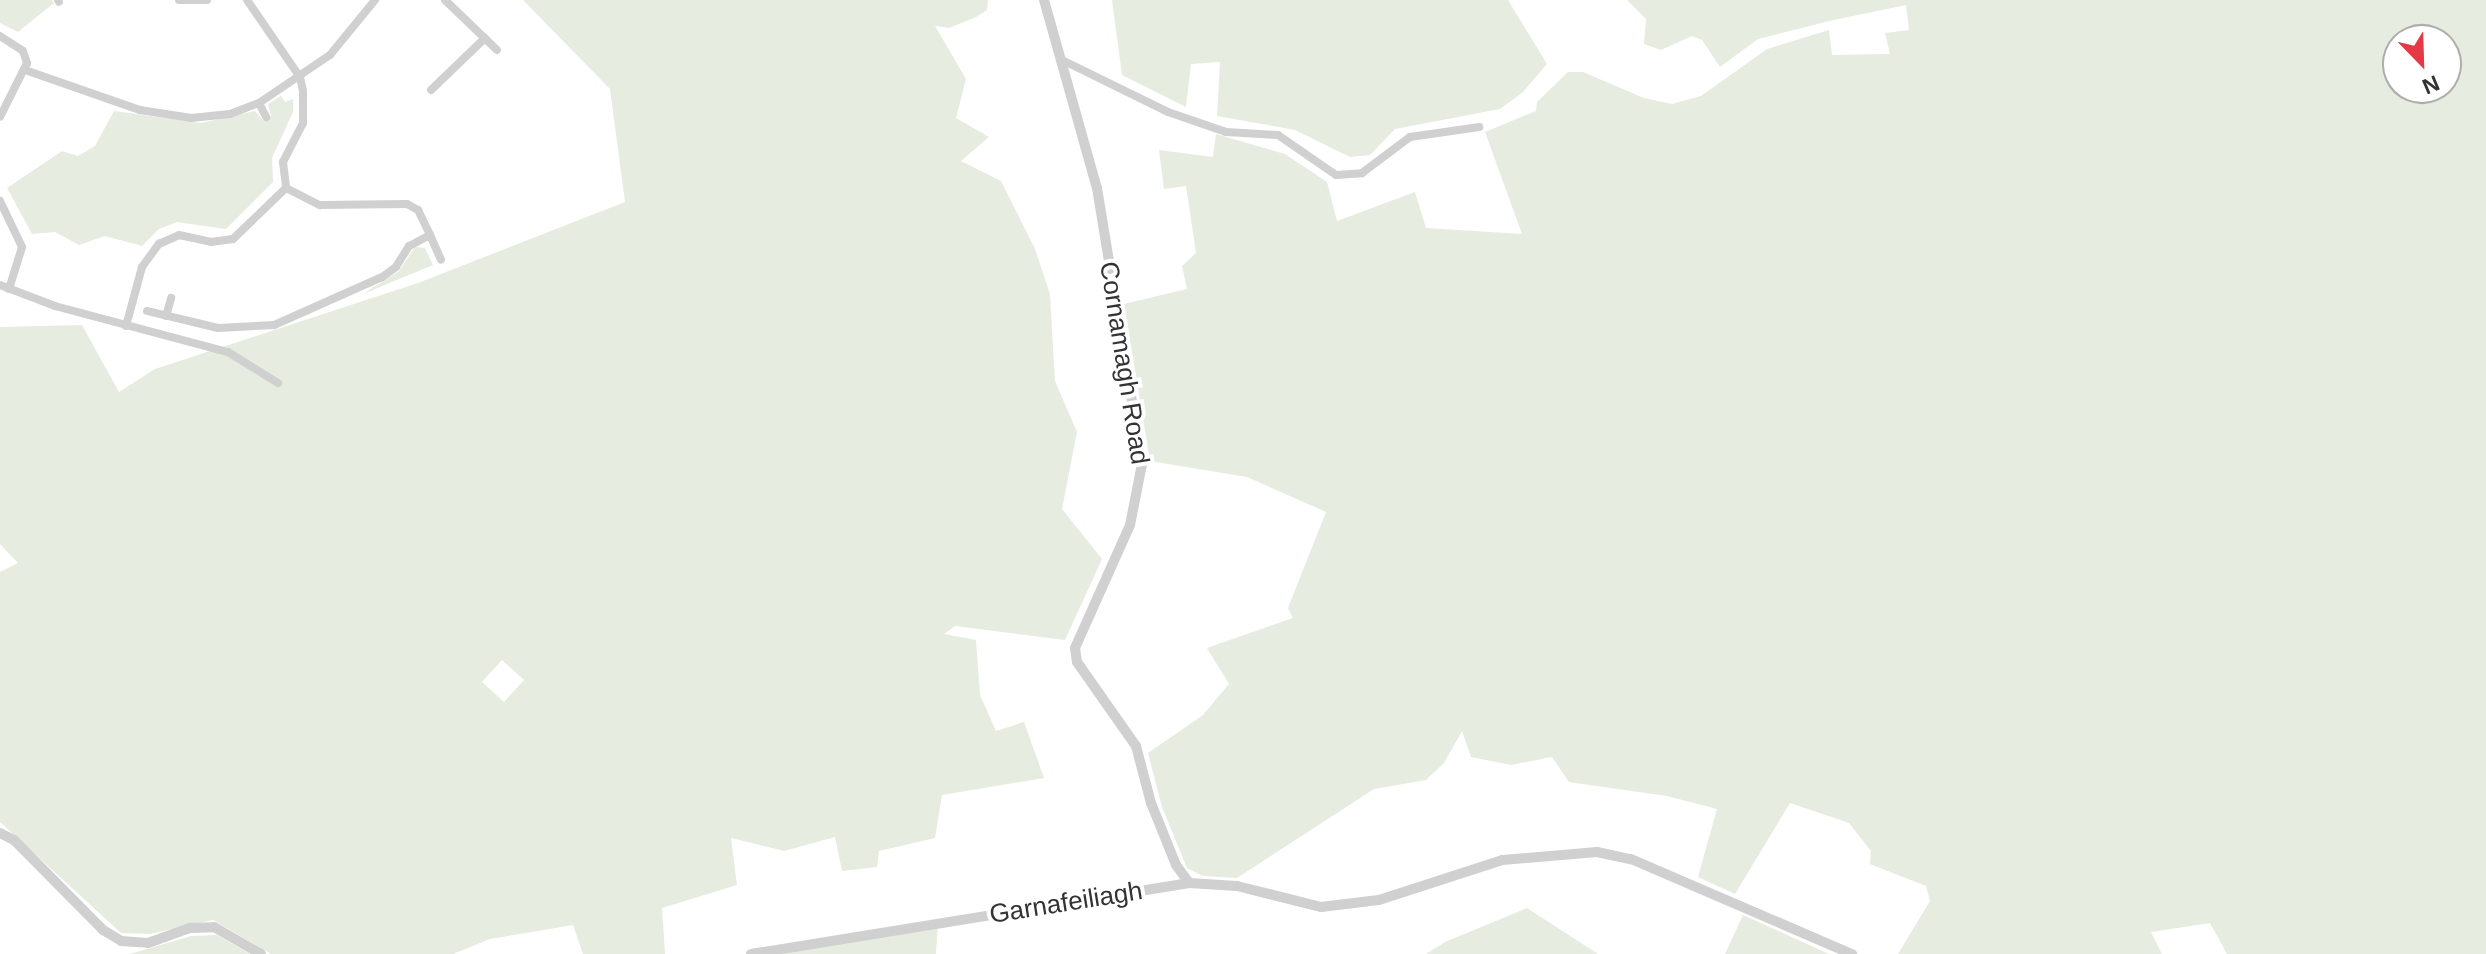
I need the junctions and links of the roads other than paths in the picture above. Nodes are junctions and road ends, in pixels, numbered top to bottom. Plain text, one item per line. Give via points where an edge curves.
1 (179, 0) edge
2 (207, 0) edge
3 (247, 0) edge
4 (375, 0) edge
5 (445, 0) edge
6 (1044, 0) edge
7 (0, 36) edge
8 (485, 38) junction
9 (497, 50) dead end
10 (1060, 59) junction
11 (25, 70) junction
12 (300, 77) junction
13 (431, 90) dead end
14 (259, 103) junction
15 (0, 117) edge
16 (266, 117) dead end
17 (1479, 127) dead end
18 (286, 188) junction
19 (0, 201) edge
20 (430, 235) junction
21 (441, 260) dead end
22 (5, 287) edge
23 (171, 298) dead end
24 (147, 311) dead end
25 (166, 316) junction
26 (126, 326) junction
27 (278, 383) dead end
28 (0, 833) edge
29 (1189, 883) junction
30 (261, 954) edge
31 (751, 954) edge
32 (1852, 954) edge

1 - 2 street
3 - 12 street
4 - 12 street via 330,55
5 - 8 street
6 - 10 street, Cornamagh Road
7 - 11 street via 23,51
8 - 9 street
8 - 13 street
10 - 17 street via 1168,112 1226,132 1278,135 1336,175 1362,173 1410,137
10 - 29 street, Cornamagh Road via 1097,188 1142,464 1130,525 1075,648 1077,662 1136,746 1151,803 1176,865
11 - 14 street via 109,103 163,115 221,116
11 - 15 street
12 - 14 street
12 - 18 street via 305,116 284,159
14 - 16 street
18 - 20 street via 320,205 407,204 418,210
18 - 26 street via 233,239 211,242 179,235 159,244 142,267
19 - 22 street via 22,244
20 - 21 street
20 - 25 street via 409,246 389,273 274,325 218,328
22 - 26 street
23 - 25 street
24 - 25 street
26 - 27 street via 228,352
28 - 30 street via 14,840 103,930 135,944 190,928 214,927
29 - 31 street, Garnafeiliagh
29 - 32 street, Garnafeiliagh via 1237,886 1321,907 1379,900 1502,860 1597,852 1631,859

